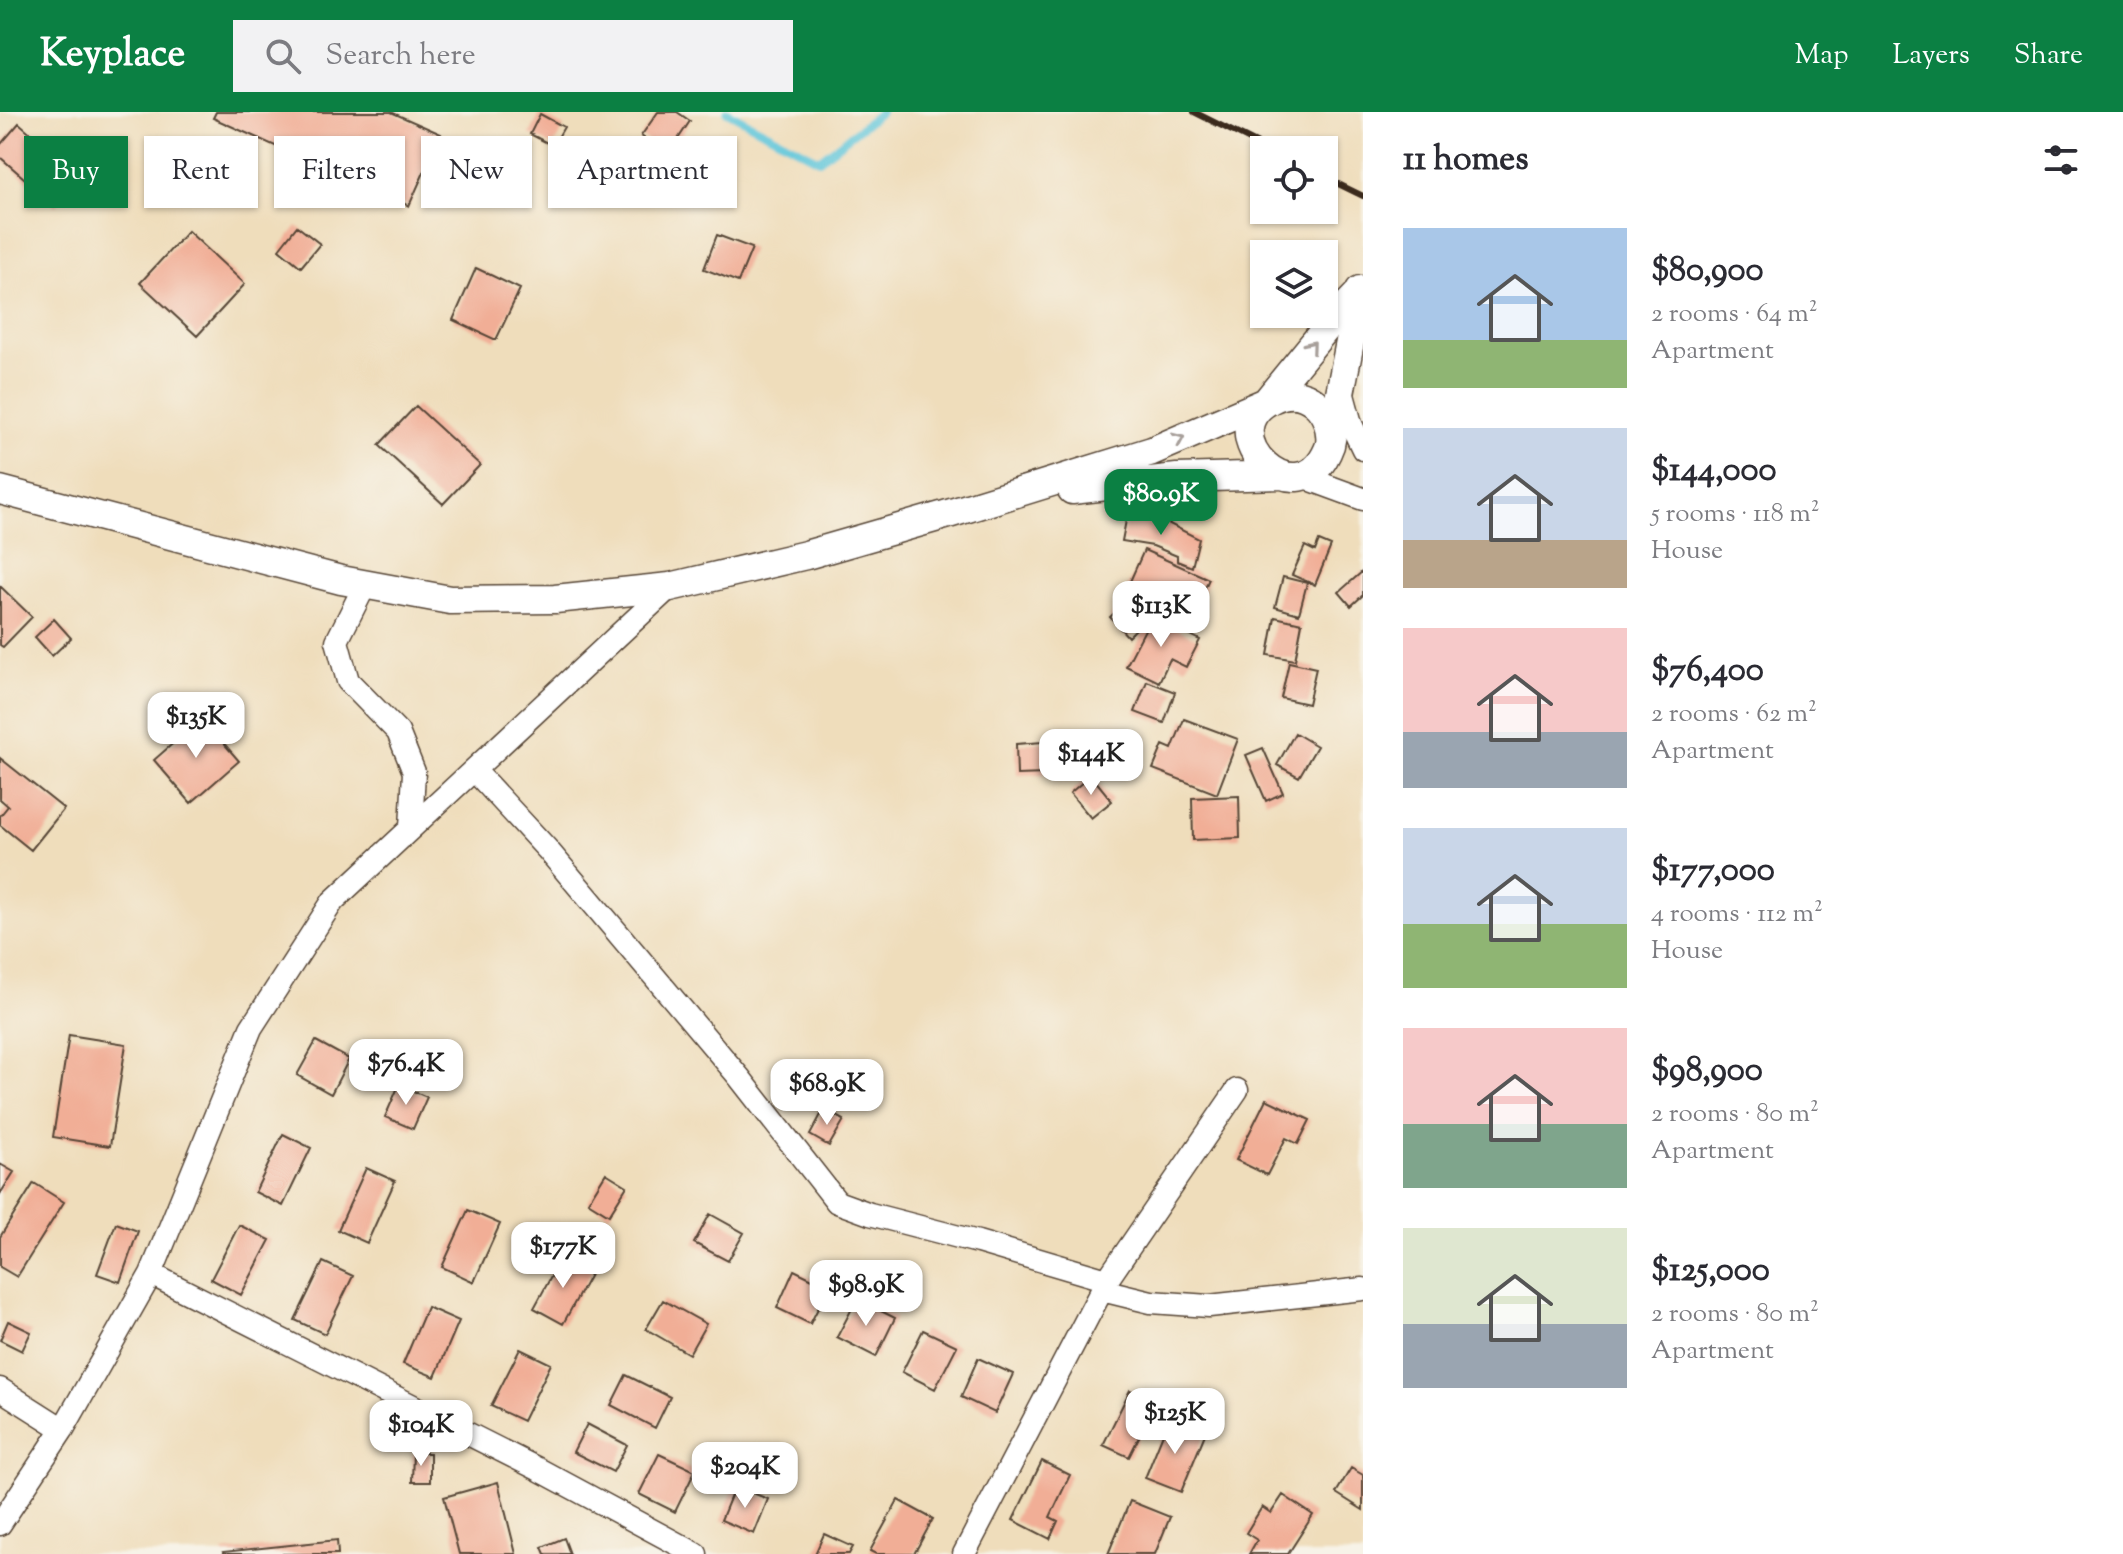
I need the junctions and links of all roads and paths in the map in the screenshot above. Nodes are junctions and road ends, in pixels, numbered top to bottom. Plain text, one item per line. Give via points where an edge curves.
1 (1361, 289) edge
2 (1342, 390) junction
3 (1266, 402) junction
4 (1330, 445) junction
5 (1363, 449) edge
6 (1291, 474) junction
7 (0, 490) edge
8 (1363, 499) edge
9 (945, 515) junction
10 (365, 585) junction
11 (670, 587) junction
12 (474, 770) junction
13 (411, 828) junction
14 (1237, 1090) dead end
15 (151, 1274) junction
16 (1104, 1285) junction
17 (1363, 1289) edge
18 (0, 1389) edge
19 (63, 1429) junction
20 (0, 1524) edge
21 (696, 1554) edge
22 (964, 1554) edge

1 - 2 street
3 -> 1 street
2 - 4 street
2 - 5 street
3 - 4 street via 1298,394 1318,404 1330,423
3 - 6 street via 1251,423 1252,449 1268,469
9 -> 3 street via 1152,451
4 - 6 street via 1320,463
6 - 8 street
6 - 9 street via 1130,482
7 - 10 street
9 - 11 street
10 - 11 street via 450,600 555,599
10 - 13 street via 337,641 348,681 398,732 414,772
11 - 12 street
12 - 13 street
12 - 16 street via 739,1077 837,1202
13 - 15 street via 333,901 251,1028
14 - 16 street
15 - 19 street
15 - 21 street
16 - 17 street via 1151,1302 1209,1306
16 - 22 street
18 - 19 street
19 - 20 street

